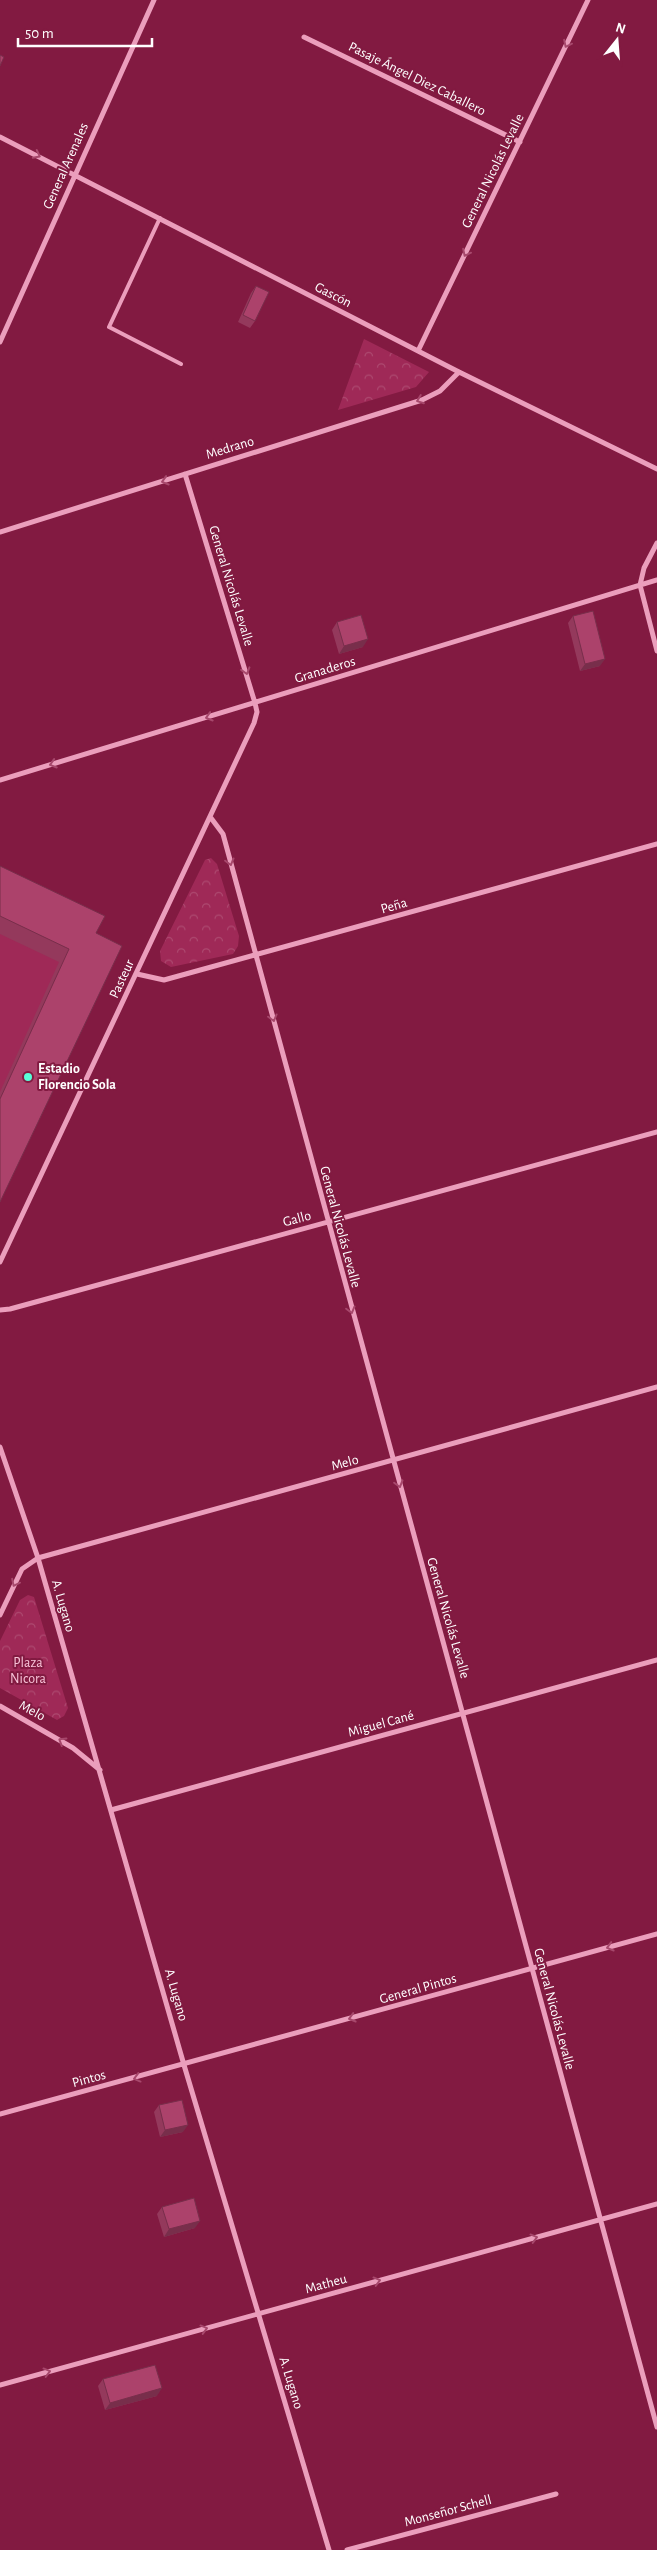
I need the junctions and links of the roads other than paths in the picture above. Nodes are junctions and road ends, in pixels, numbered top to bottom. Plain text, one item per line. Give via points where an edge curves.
1 (154, 0) edge
2 (588, 0) edge
3 (304, 37) dead end
4 (0, 137) edge
5 (520, 142) junction
6 (74, 174) junction
7 (160, 218) junction
8 (0, 342) edge
9 (418, 351) junction
10 (181, 364) dead end
11 (459, 372) junction
12 (657, 469) edge
13 (185, 474) junction
14 (0, 532) edge
15 (657, 543) edge
16 (657, 580) edge
17 (640, 585) junction
18 (657, 651) edge
19 (255, 704) junction
20 (0, 780) edge
21 (211, 818) junction
22 (657, 844) edge
23 (256, 956) junction
24 (137, 974) junction
25 (657, 1132) edge
26 (328, 1222) junction
27 (0, 1262) edge
28 (0, 1310) edge
29 (657, 1388) edge
30 (0, 1446) edge
31 (392, 1462) junction
32 (38, 1558) junction
33 (0, 1615) edge
34 (657, 1660) edge
35 (0, 1706) edge
36 (464, 1713) junction
37 (100, 1771) junction
38 (111, 1810) junction
39 (657, 1934) edge
40 (532, 1968) junction
41 (184, 2065) junction
42 (0, 2114) edge
43 (657, 2204) edge
44 (599, 2220) junction
45 (259, 2314) junction
46 (0, 2385) edge
47 (657, 2427) edge
48 (556, 2494) dead end
49 (329, 2550) edge
50 (347, 2550) edge

1 - 6 street, General Arenales
2 -> 5 street, General Nicolás Levalle
3 - 5 street, Pasaje Ángel Diez Caballero
4 -> 6 street, Gascón
5 -> 9 street, General Nicolás Levalle
6 - 7 street, Gascón
6 - 8 street, General Arenales
7 - 9 street, Gascón
7 - 10 lane via 109,327
9 - 11 street, Gascón
11 - 12 street, Gascón
11 -> 13 street, Medrano via 440,391 422,400
13 -> 14 street, Medrano
13 -> 19 street, General Nicolás Levalle
15 - 17 street via 644,568
16 - 17 street, Granaderos
17 - 18 street
17 - 19 street, Granaderos
19 -> 20 street, Granaderos
19 - 21 street, Pasteur via 254,723
21 -> 23 street, General Nicolás Levalle via 223,834
21 - 24 street, Pasteur
22 - 23 street, Peña
23 - 24 street, Peña via 164,980
23 -> 26 street, General Nicolás Levalle
24 - 27 street, Pasteur
25 - 26 street, Gallo
26 - 28 street, Gallo
26 -> 31 street, General Nicolás Levalle
29 - 31 street, Melo
30 - 32 street, A. Lugano
31 - 32 street, Melo
31 -> 36 street, General Nicolás Levalle
32 -> 33 street via 22,1569
32 - 37 street, A. Lugano
34 - 36 street, Miguel Cané
37 -> 35 street, Melo via 73,1748
36 - 38 street, Miguel Cané
36 - 40 street, General Nicolás Levalle
37 - 38 street, A. Lugano
38 - 41 street, A. Lugano
39 -> 40 street, General Pintos
40 -> 41 street, General Pintos
40 - 44 street, General Nicolás Levalle
41 -> 42 street, Pintos
41 - 45 street, A. Lugano
43 - 44 street, Matheu
45 -> 44 street, Matheu
44 - 47 street, General Nicolás Levalle
46 -> 45 street, Matheu
45 - 49 street, A. Lugano
48 - 50 street, Monseñor Schell

